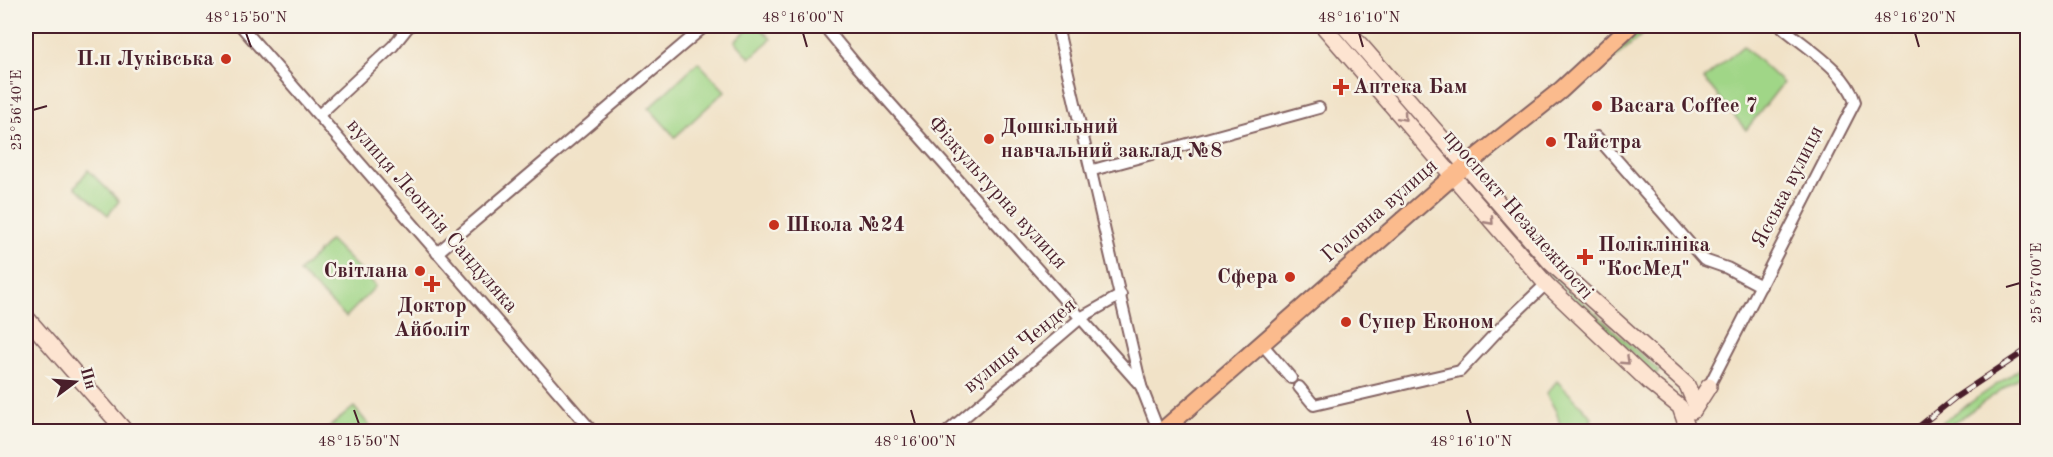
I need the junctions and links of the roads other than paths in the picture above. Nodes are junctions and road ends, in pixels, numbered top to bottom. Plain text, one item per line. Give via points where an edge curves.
1 (241, 26) edge
2 (409, 26) edge
3 (705, 26) edge
4 (824, 26) edge
5 (1057, 26) edge
6 (1323, 26) edge
7 (1344, 26) edge
8 (1630, 26) edge
9 (1781, 26) edge
10 (1319, 108) dead end
11 (319, 114) junction
12 (1597, 137) dead end
13 (1467, 165) junction
14 (1093, 170) junction
15 (1453, 176) junction
16 (437, 253) junction
17 (1546, 284) junction
18 (1761, 286) junction
19 (1121, 295) junction
20 (26, 317) edge
21 (1082, 317) junction
22 (1262, 344) junction
23 (1291, 378) dead end
24 (1688, 385) junction
25 (1141, 386) junction
26 (1709, 386) junction
27 (1299, 387) dead end
28 (1696, 406) junction
29 (1683, 428) edge
30 (126, 432) edge
31 (592, 432) edge
32 (947, 432) edge
33 (1160, 432) edge

1 - 11 street, вулиця Леонтія Сандуляка
2 - 11 street via 393,46
3 - 16 street
4 - 21 street, Фізкультурна вулиця
5 - 14 street
6 -> 15 main road, проспект Незалежності
7 - 13 main road, проспект Незалежності
8 - 13 main road, Головна вулиця via 1561,90
9 - 18 street, Ясська вулиця via 1836,73 1851,90 1855,102
10 - 14 street
11 - 16 street, вулиця Леонтія Сандуляка
12 - 18 street via 1704,260
13 - 15 main road, Головна вулиця
13 - 24 main road, проспект Незалежності via 1551,263
14 - 19 street
15 -> 17 main road, проспект Незалежності
15 - 22 main road, Головна вулиця
16 - 31 street, вулиця Леонтія Сандуляка
17 - 27 street via 1460,371 1314,405
17 -> 29 main road, проспект Незалежності via 1680,407
18 - 26 street, Ясська вулиця
19 - 21 street, вулиця Чендея
19 - 25 street
20 - 30 main road
21 - 25 street, Фізкультурна вулиця
21 - 32 street, вулиця Чендея
22 - 23 street
22 - 33 main road, Головна вулиця
24 - 26 main road
24 - 28 main road, проспект Незалежності
25 - 33 street
26 - 28 main road
28 - 29 main road

